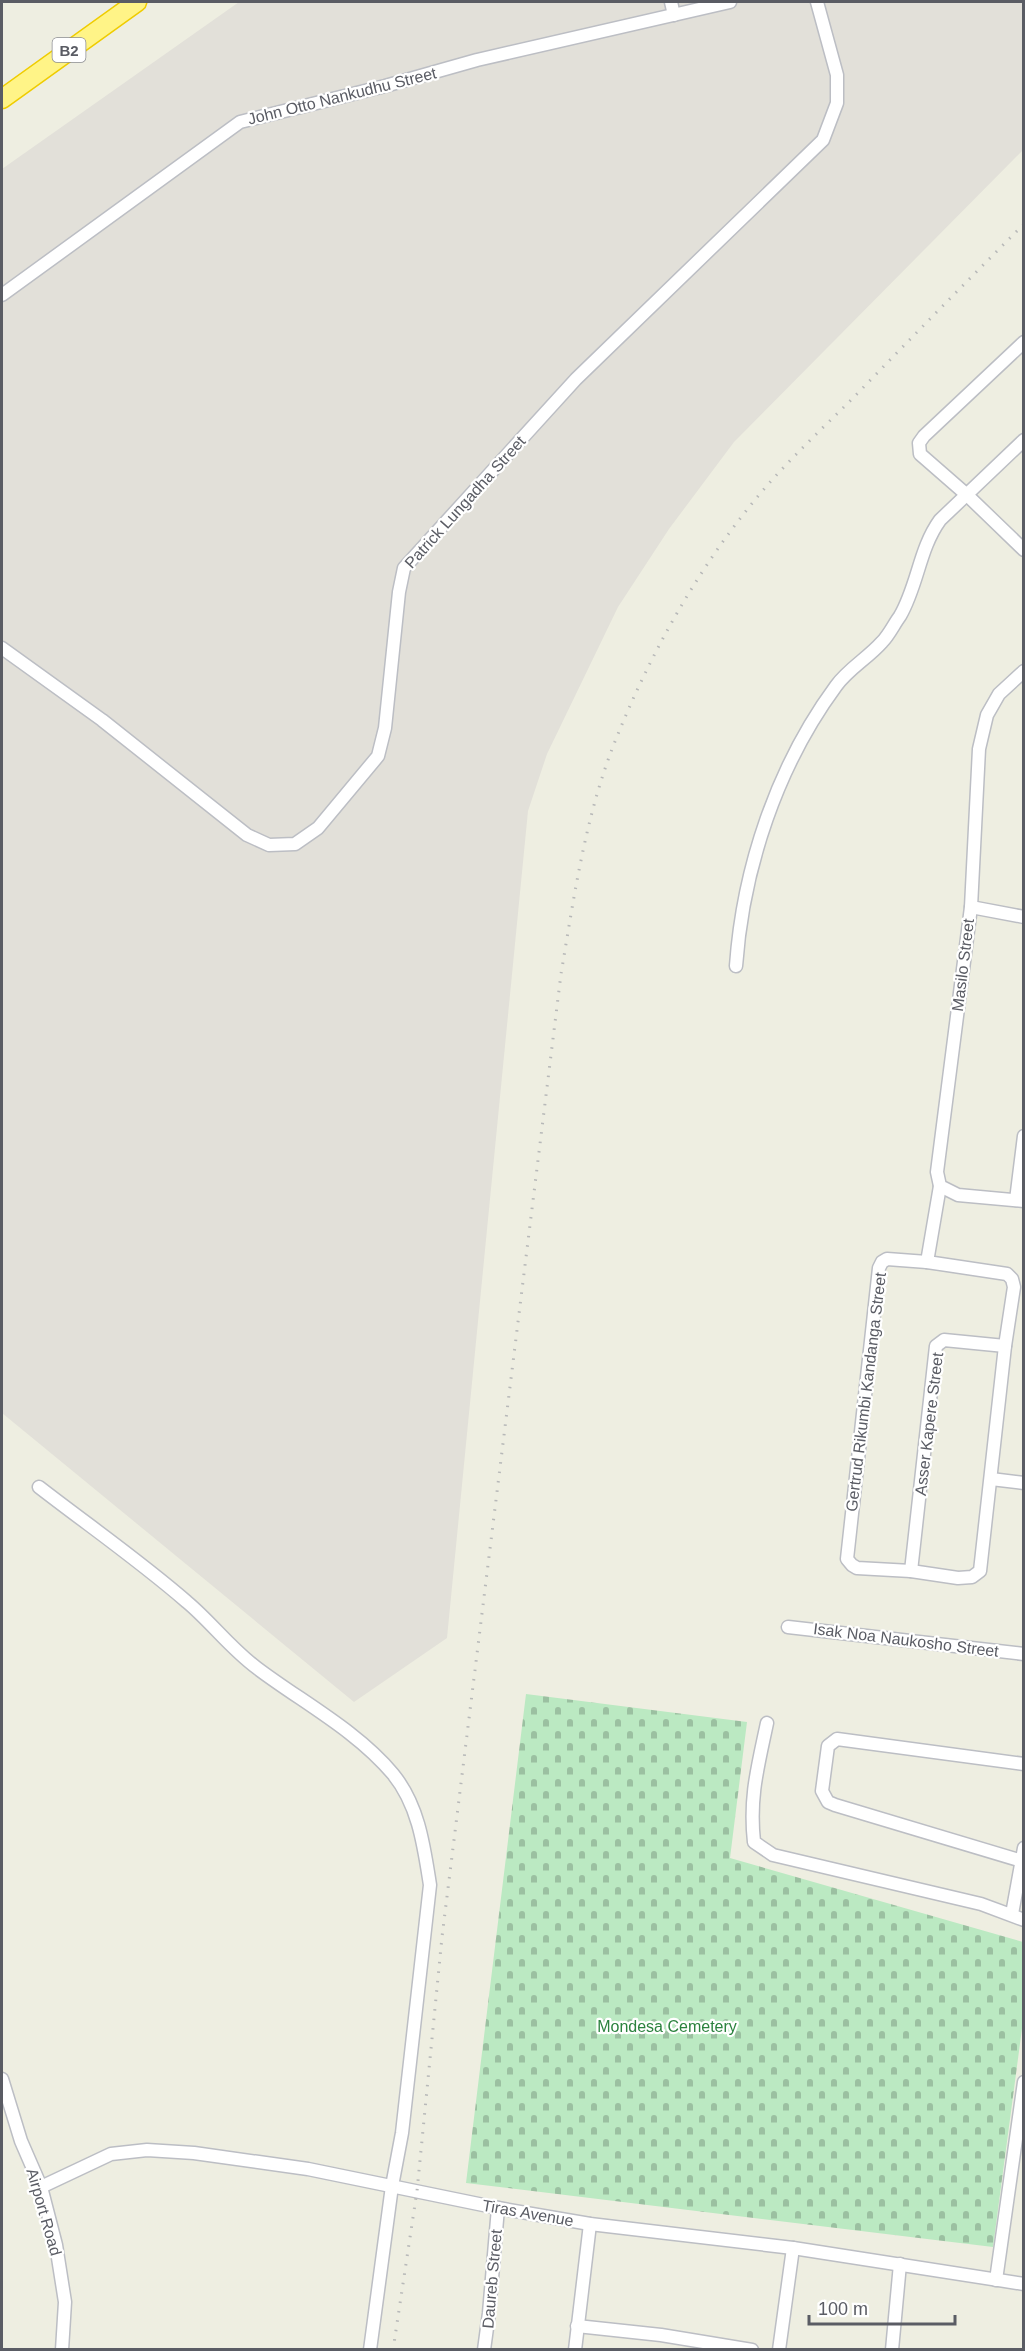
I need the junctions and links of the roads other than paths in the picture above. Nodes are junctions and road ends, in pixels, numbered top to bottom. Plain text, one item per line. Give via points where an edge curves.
1 (137, 2) edge
2 (671, 2) edge
3 (730, 2) edge
4 (817, 2) edge
5 (674, 15) junction
6 (2, 99) edge
7 (2, 295) edge
8 (1023, 342) edge
9 (1023, 440) edge
10 (967, 495) junction
11 (1023, 550) edge
12 (2, 648) edge
13 (1023, 671) edge
14 (970, 907) junction
15 (1023, 918) edge
16 (736, 966) dead end
17 (1023, 1136) edge
18 (940, 1186) junction
19 (1020, 1201) edge
20 (927, 1262) junction
21 (1005, 1346) junction
22 (992, 1479) junction
23 (1023, 1483) edge
24 (39, 1487) dead end
25 (912, 1571) junction
26 (788, 1627) dead end
27 (1023, 1654) edge
28 (767, 1723) dead end
29 (1023, 1764) edge
30 (1022, 1854) edge
31 (1011, 1914) junction
32 (1023, 1920) edge
33 (2, 2079) edge
34 (1023, 2082) edge
35 (392, 2186) junction
36 (40, 2187) junction
37 (498, 2208) junction
38 (590, 2224) junction
39 (793, 2248) junction
40 (900, 2264) junction
41 (996, 2280) junction
42 (1023, 2284) edge
43 (577, 2325) junction
44 (62, 2349) edge
45 (370, 2349) edge
46 (484, 2349) edge
47 (575, 2349) edge
48 (752, 2349) edge
49 (779, 2349) edge
50 (892, 2349) edge

1 - 6 highway, B2
2 - 5 street
3 - 5 street, John Otto Nankudhu Street
4 - 12 street, Patrick Lungadha Street via 837,75 837,103 823,140 576,379 404,568 385,728 378,756 318,828 295,844 269,845 247,835
5 - 7 street, John Otto Nankudhu Street via 477,60 240,122
8 - 10 street via 919,443 920,454
9 - 10 street
10 - 11 street
10 - 16 street via 930,534 900,615 883,642 838,683 784,778 763,830 745,902
13 - 14 street, Masilo Street via 999,694 987,715 979,749
14 - 15 street
14 - 18 street, Masilo Street via 938,1172
17 - 19 street
18 - 19 street via 958,1195
18 - 20 street, Masilo Street
20 - 21 street, Gertrud Rikumbi Kandanga Street via 1007,1274 1012,1279
20 - 25 street, Gertrud Rikumbi Kandanga Street via 888,1259 879,1268 847,1558 857,1568
21 - 22 street, Gertrud Rikumbi Kandanga Street
21 - 25 street, Asser Kapere Street via 944,1340 936,1346
22 - 23 street
22 - 25 street, Gertrud Rikumbi Kandanga Street via 980,1571 972,1577 958,1578
24 - 35 street via 188,1602 255,1667 366,1747 393,1775 413,1806 430,1885 402,2133
26 - 27 street, Isak Noa Naukosho Street
28 - 31 street via 753,1788 754,1842 773,1856
29 - 30 street via 837,1739 828,1746 822,1791 828,1802
30 - 31 street
31 - 32 street
33 - 36 street, Airport Road
34 - 41 street
35 - 36 street, Tiras Avenue via 308,2169 147,2150 111,2154
35 - 37 street, Tiras Avenue
35 - 45 street
36 - 44 street, Airport Road via 56,2245 65,2302
37 - 38 street, Tiras Avenue
37 - 46 street, Daureb Street
38 - 39 street, Tiras Avenue
38 - 43 street
39 - 40 street, Tiras Avenue
39 - 49 street
40 - 41 street, Tiras Avenue
40 - 50 street
41 - 42 street, Tiras Avenue
43 - 47 street
43 - 48 street

